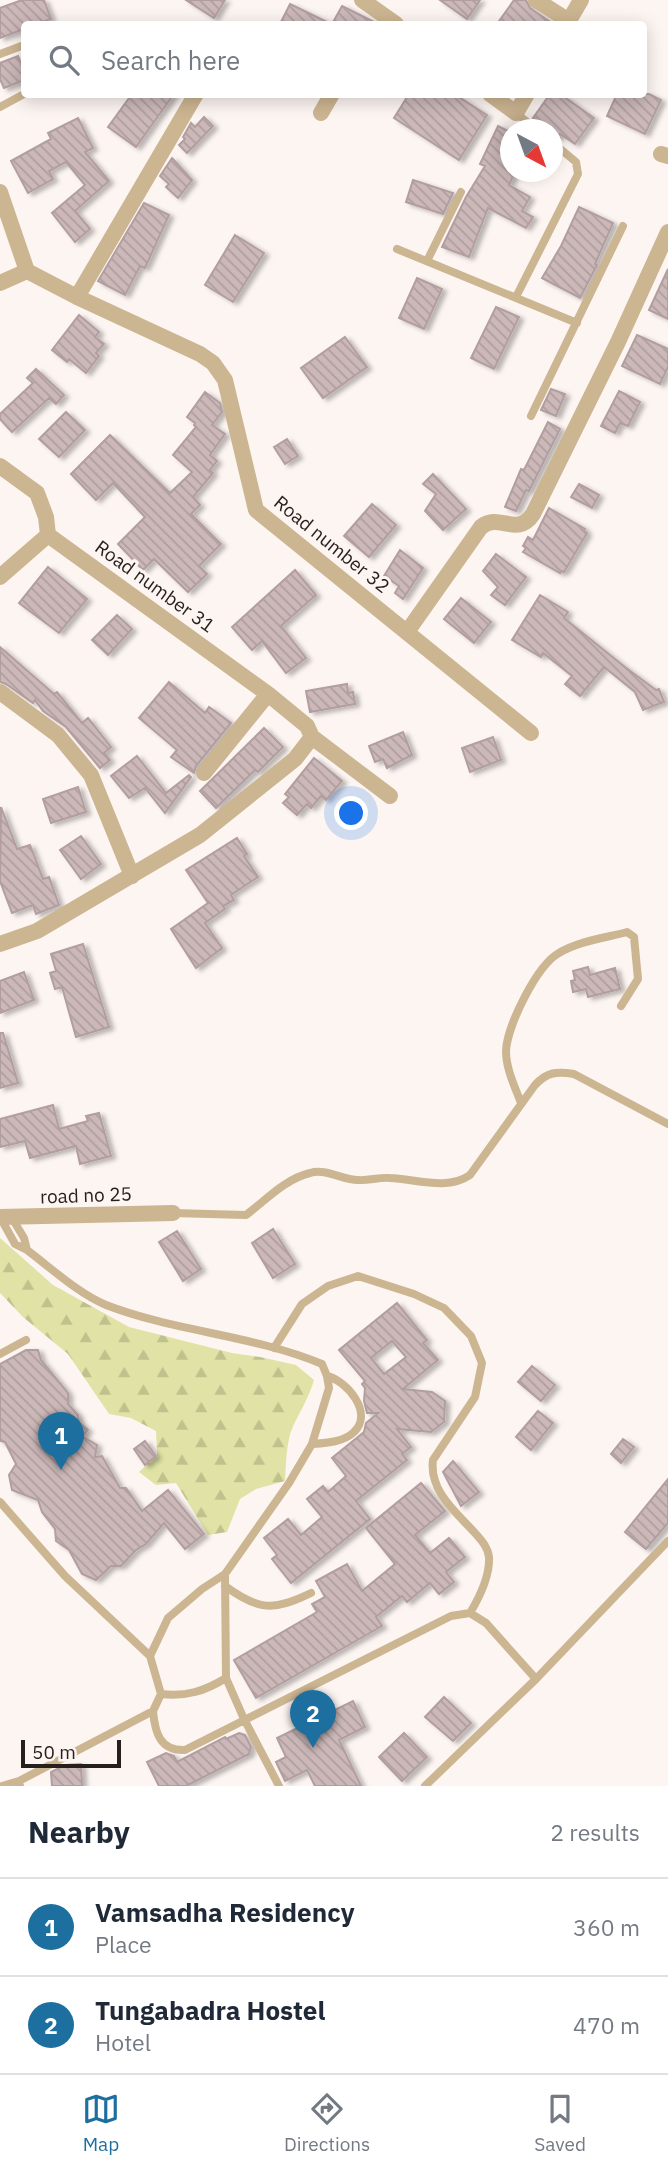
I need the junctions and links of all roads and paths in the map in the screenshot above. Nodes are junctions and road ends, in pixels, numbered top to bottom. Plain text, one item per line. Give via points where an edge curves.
1 (362, 0) edge
2 (536, 0) edge
3 (581, 0) edge
4 (377, 19) edge
5 (565, 21) edge
6 (569, 21) edge
7 (21, 46) edge
8 (0, 54) edge
9 (21, 96) edge
10 (194, 98) edge
11 (330, 98) edge
12 (496, 98) edge
13 (525, 98) edge
14 (0, 107) edge
15 (321, 113) dead end
16 (516, 113) junction
17 (523, 119) edge
18 (563, 151) edge
19 (0, 192) edge
20 (461, 192) dead end
21 (623, 226) dead end
22 (668, 232) edge
23 (397, 249) dead end
24 (427, 261) junction
25 (27, 271) junction
26 (0, 283) edge
27 (77, 297) junction
28 (516, 297) junction
29 (577, 323) junction
30 (531, 416) dead end
31 (0, 466) edge
32 (48, 535) junction
33 (0, 577) edge
34 (407, 632) junction
35 (0, 692) edge
36 (268, 694) junction
37 (310, 732) junction
38 (531, 733) dead end
39 (204, 773) dead end
40 (390, 796) dead end
41 (132, 876) junction
42 (0, 944) edge
43 (621, 1006) dead end
44 (521, 1103) junction
45 (668, 1125) edge
46 (173, 1213) joint
47 (4, 1218) edge
48 (26, 1340) dead end
49 (274, 1348) junction
50 (0, 1354) edge
51 (327, 1376) junction
52 (312, 1444) junction
53 (0, 1502) edge
54 (668, 1541) edge
55 (225, 1574) junction
56 (225, 1586) junction
57 (311, 1593) dead end
58 (470, 1614) junction
59 (150, 1656) junction
60 (226, 1678) junction
61 (536, 1679) junction
62 (161, 1694) junction
63 (153, 1711) junction
64 (244, 1719) junction
65 (20, 1784) edge
66 (2, 1786) edge
67 (279, 1786) edge
68 (425, 1786) edge

1 - 4 street
2 - 5 street
3 - 6 street
7 - 8 lane
9 - 14 lane
10 - 27 street
11 - 15 street
12 - 16 street
13 - 16 street
16 - 17 lane
18 - 28 lane via 576,162 578,174
19 - 25 street
20 - 24 lane
21 - 29 lane
22 - 34 street via 533,514 520,525 491,522 481,527
23 - 24 lane
24 - 28 lane
25 - 26 street
25 - 27 street, Road number 32
27 - 34 street, Road number 32 via 213,363 225,380 256,510
28 - 29 lane
29 - 30 lane
31 - 32 street via 37,493
32 - 33 street
32 - 36 street, Road number 31
34 - 38 street, Road number 32
35 - 41 street via 58,735 91,775
36 - 37 street, Road number 31
36 - 39 street
37 - 40 street, Road number 31
37 - 41 street via 295,760 200,835
41 - 42 street via 37,931
43 - 44 lane via 638,979 634,937 627,932 555,954 532,981 507,1039 508,1065
44 - 45 lane via 543,1076 557,1071 574,1074
44 - 46 lane via 462,1180 355,1181 311,1172 279,1187 246,1214
46 - 47 street, road no 25
47 - 49 lane via 15,1244 104,1304
48 - 50 lane
49 - 51 lane via 322,1364
49 - 58 lane via 302,1304 328,1286 358,1276 444,1308 471,1336 482,1363 475,1397 433,1460 432,1473 441,1494 485,1545 489,1557
51 - 52 lane via 329,1388
51 - 52 lane via 336,1378 355,1396 360,1420 346,1438
52 - 55 lane
53 - 59 lane via 65,1576
54 - 61 lane
55 - 56 lane
55 - 59 lane via 168,1618
56 - 57 lane via 257,1605 289,1604
56 - 60 lane
58 - 61 lane via 486,1623
58 - 64 lane via 452,1616
59 - 62 lane
60 - 62 lane via 196,1692
60 - 64 lane
61 - 68 lane
62 - 63 lane
63 - 64 lane via 157,1737 176,1750 185,1750
63 - 65 lane
64 - 67 lane
65 - 66 lane

